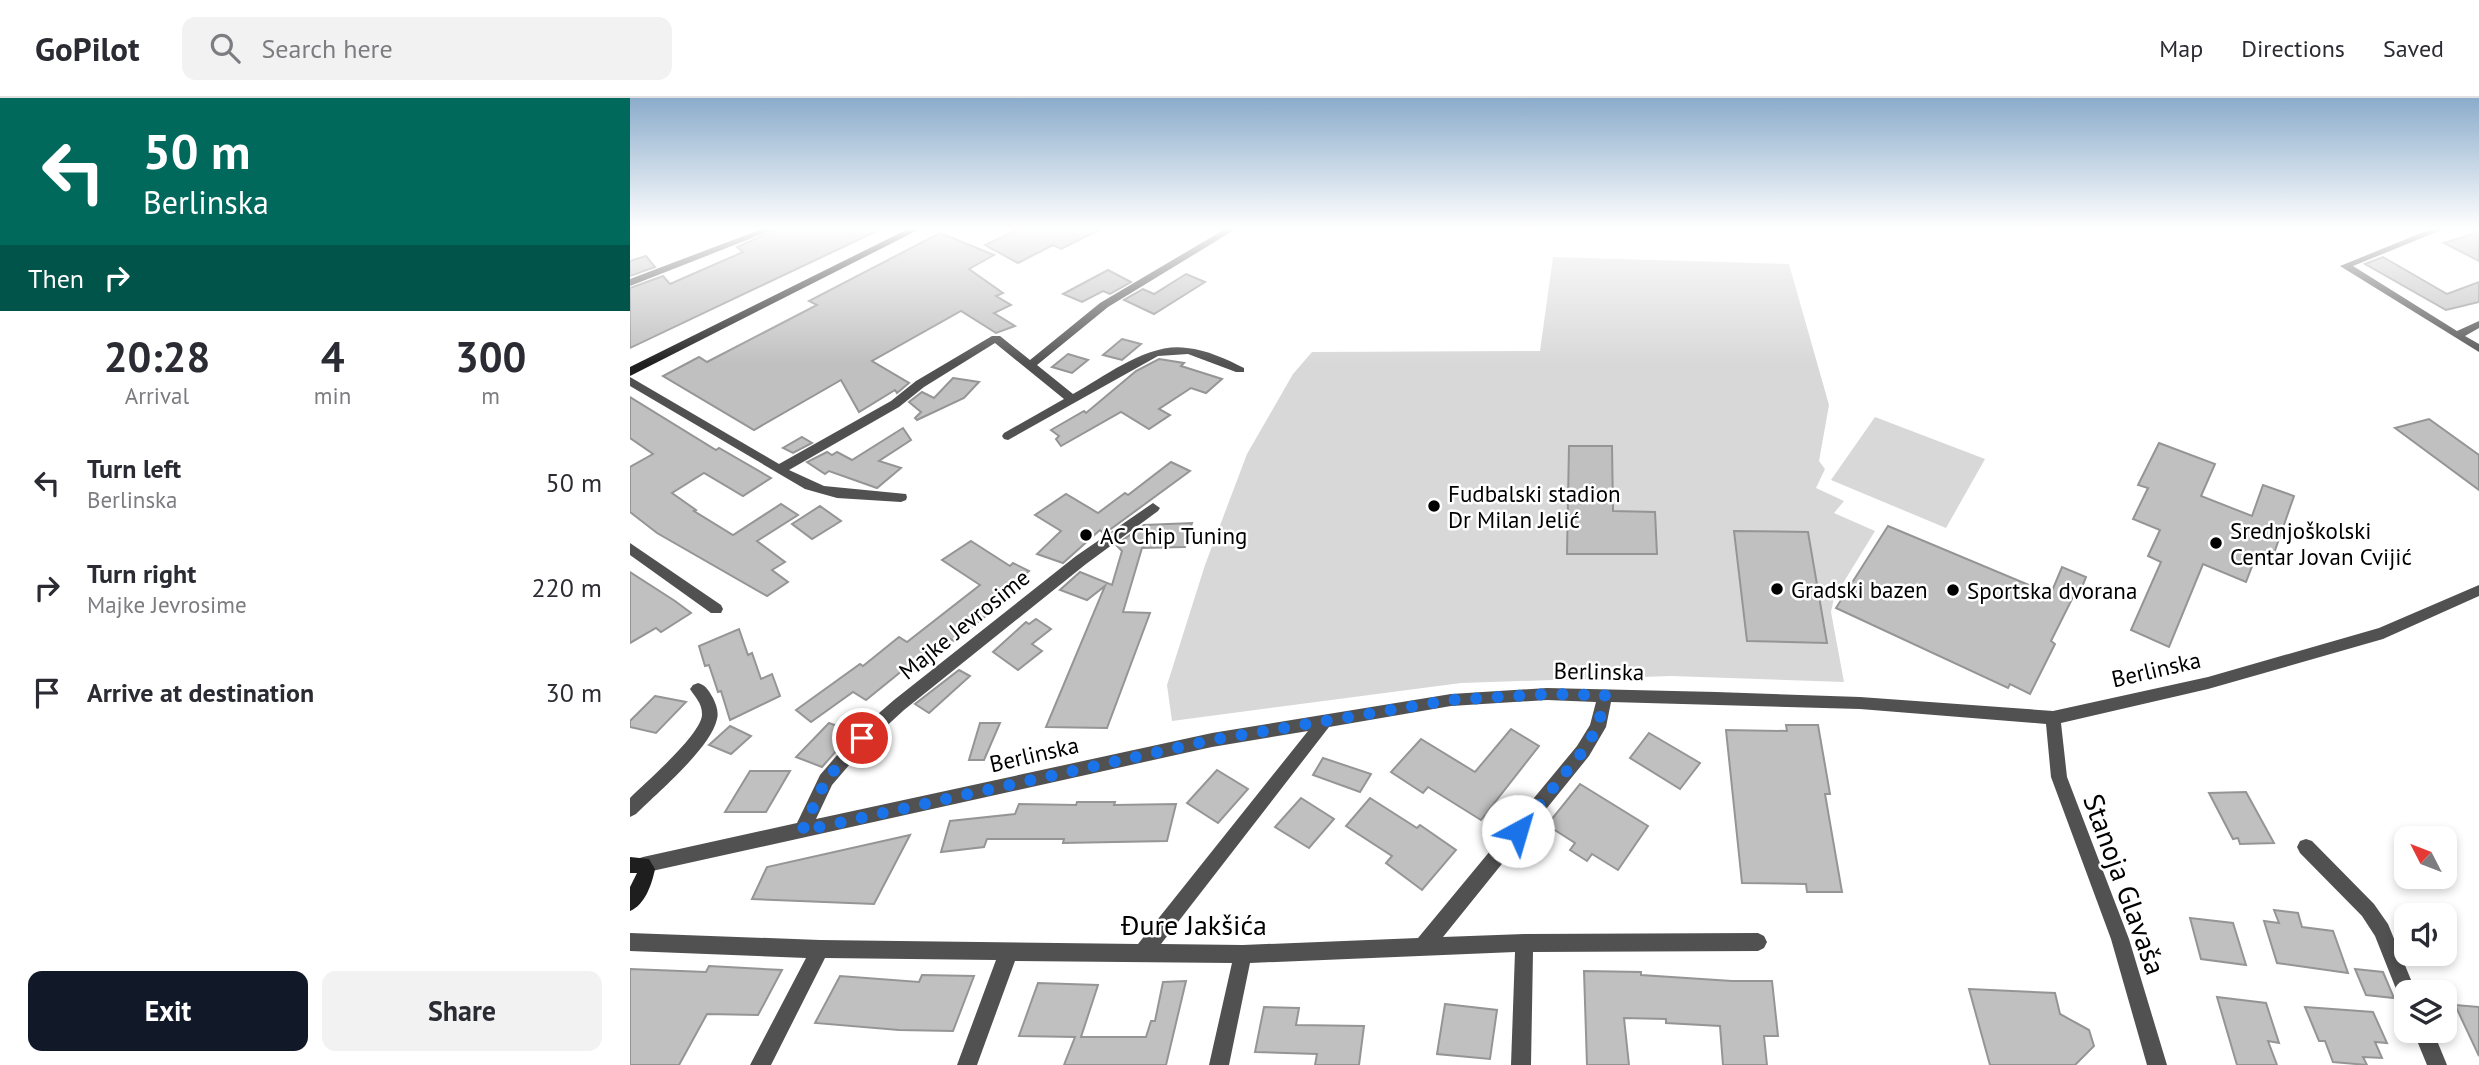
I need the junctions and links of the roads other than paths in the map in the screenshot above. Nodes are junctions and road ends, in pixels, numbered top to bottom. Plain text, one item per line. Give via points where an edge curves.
1 (653, 274) edge
2 (825, 274) edge
3 (1156, 274) edge
4 (2358, 274) edge
5 (630, 283) edge
6 (2479, 324) edge
7 (2458, 335) junction
8 (2479, 349) edge
9 (1029, 366) junction
10 (1240, 370) dead end
11 (630, 372) edge
12 (630, 381) edge
13 (1071, 399) junction
14 (1008, 436) dead end
15 (779, 470) junction
16 (901, 497) dead end
17 (1153, 508) dead end
18 (630, 548) edge
19 (2479, 590) edge
20 (716, 609) dead end
21 (698, 689) dead end
22 (1605, 695) junction
23 (2053, 718) junction
24 (1323, 723) junction
25 (630, 808) edge
26 (802, 831) junction
27 (2306, 847) dead end
28 (636, 865) edge
29 (630, 902) edge
30 (630, 942) edge
31 (1758, 942) dead end
32 (1524, 943) junction
33 (820, 948) junction
34 (1422, 948) junction
35 (1009, 951) junction
36 (1143, 952) junction
37 (1243, 954) junction
38 (2402, 980) edge
39 (2428, 1043) edge
40 (760, 1065) edge
41 (967, 1065) edge
42 (1219, 1065) edge
43 (1521, 1065) edge
44 (2157, 1065) edge
45 (2437, 1065) edge

1 - 5 street
2 - 11 street
3 - 9 street via 1104,305
4 - 7 street
6 - 7 street
7 - 8 street
9 - 13 street
9 - 15 street via 996,338 895,404
10 - 13 street via 1201,353 1167,349
12 - 15 street
13 - 14 street
15 - 16 street via 811,489 829,493
17 - 26 street, Majke Jevrosime via 1070,569 862,738 826,780
18 - 20 street
19 - 23 street, Berlinska via 2383,633 2208,683
21 - 25 street via 706,698 710,717 705,729
22 - 23 street, Berlinska via 1860,703
22 - 24 street, Berlinska via 1451,700
22 - 34 street via 1598,727 1583,751
23 - 44 street, Stanoja Glavaša via 2059,777 2120,939
24 - 26 street, Berlinska via 1212,740
24 - 36 street
26 - 28 street, Berlinska
27 - 38 street via 2368,910 2382,930
28 - 29 street via 646,869
30 - 33 street, Đure Jakšića
31 - 32 street, Đure Jakšića
32 - 34 street, Đure Jakšića
32 - 43 street
33 - 35 street, Đure Jakšića
33 - 40 street
34 - 37 street, Đure Jakšića
35 - 36 street, Đure Jakšića
35 - 41 street
36 - 37 street, Đure Jakšića
37 - 42 street
39 - 45 street

